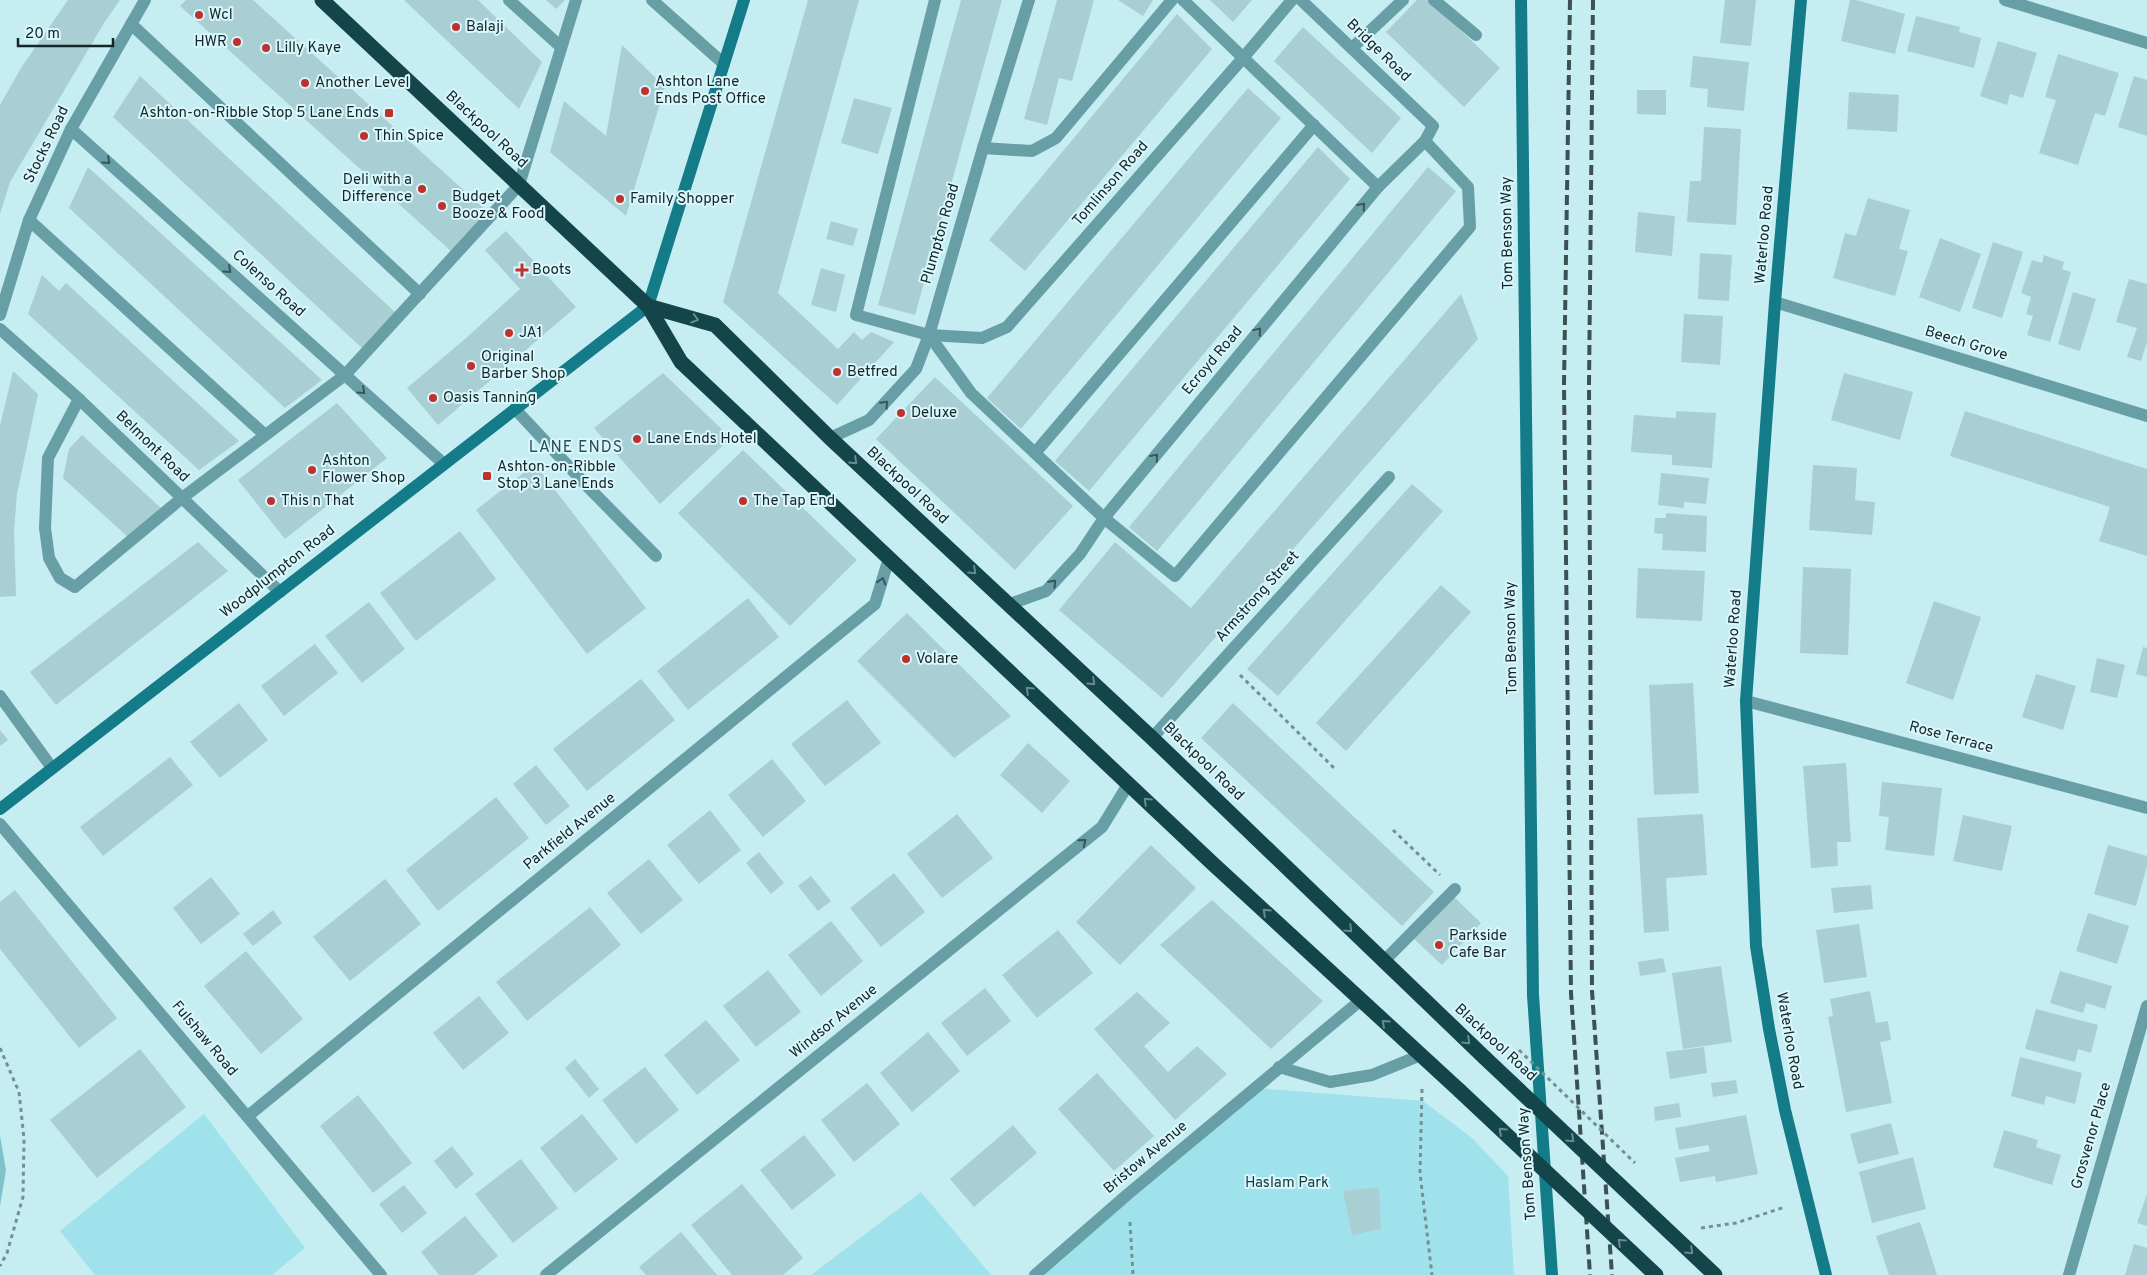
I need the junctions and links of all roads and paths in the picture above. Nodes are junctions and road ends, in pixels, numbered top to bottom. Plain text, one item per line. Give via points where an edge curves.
1 (145, 0) edge
2 (322, 0) edge
3 (509, 0) edge
4 (576, 0) edge
5 (652, 0) edge
6 (744, 0) edge
7 (935, 0) edge
8 (1029, 0) edge
9 (1172, 0) edge
10 (1183, 0) edge
11 (1292, 0) edge
12 (1301, 0) edge
13 (1403, 0) edge
14 (1434, 0) edge
15 (1521, 0) edge
16 (1801, 0) edge
17 (2006, 0) edge
18 (131, 24) junction
19 (1476, 35) dead end
20 (2147, 42) edge
21 (561, 47) junction
22 (1352, 48) junction
23 (1243, 58) junction
24 (724, 64) junction
25 (1314, 125) junction
26 (1433, 126) joint
27 (71, 129) junction
28 (1425, 141) junction
29 (983, 148) junction
30 (519, 185) junction
31 (1378, 187) junction
32 (28, 220) junction
33 (420, 294) junction
34 (1776, 302) junction
35 (648, 306) junction
36 (0, 315) edge
37 (0, 328) edge
38 (929, 335) junction
39 (345, 375) junction
40 (79, 399) junction
41 (515, 409) junction
42 (2147, 416) edge
43 (265, 435) junction
44 (830, 438) junction
45 (1035, 453) junction
46 (444, 464) junction
47 (1389, 477) dead end
48 (182, 498) junction
49 (1104, 518) junction
50 (656, 556) dead end
51 (889, 558) junction
52 (280, 592) junction
53 (1010, 604) junction
54 (1224, 659) junction
55 (0, 696) edge
56 (1746, 701) junction
57 (1152, 738) junction
58 (52, 768) junction
59 (1334, 768) dead end
60 (1129, 783) junction
61 (0, 808) edge
62 (2147, 808) edge
63 (0, 824) edge
64 (1393, 830) dead end
65 (1455, 889) joint
66 (1383, 962) junction
67 (1361, 1000) junction
68 (2147, 1006) edge
69 (0, 1048) edge
70 (1519, 1050) dead end
71 (1421, 1055) junction
72 (1279, 1067) junction
73 (248, 1116) junction
74 (1638, 1166) dead end
75 (1128, 1194) junction
76 (1808, 1201) junction
77 (1694, 1222) dead end
78 (0, 1266) edge
79 (381, 1275) edge
80 (546, 1275) edge
81 (1035, 1275) edge
82 (1133, 1275) edge
83 (1432, 1275) edge
84 (1552, 1275) edge
85 (1656, 1275) edge
86 (1716, 1275) edge
87 (1826, 1275) edge
88 (2069, 1275) edge

1 - 18 street, Stocks Road
2 - 30 highway, Blackpool Road
3 - 21 street
4 - 21 street
5 - 24 street
6 - 24 main road
7 - 38 street, Tomlinson Road via 856,315
8 - 29 street, Plumpton Road
9 - 29 street via 1056,138 1032,151
10 - 23 street
11 - 23 street, Tomlinson Road
12 - 22 street, Bridge Road
13 - 22 street
14 - 19 street
15 - 84 main road, Tom Benson Way via 1533,995
16 - 34 main road, Waterloo Road
17 - 20 street
18 - 27 street, Stocks Road
18 - 33 street
21 - 30 street
22 - 26 street, Bridge Road
23 - 25 street
23 - 38 street, Tomlinson Road via 1007,327 982,338
24 - 35 main road
25 - 31 street
25 - 45 street
26 - 28 street, Ecroyd Road
27 - 32 street, Stocks Road
27 -> 39 street, Colenso Road
28 - 31 street, Ecroyd Road
28 - 49 street via 1468,187 1470,227 1175,576
29 - 38 street, Plumpton Road
30 - 33 street
30 - 35 highway, Blackpool Road
49 -> 31 street, Ecroyd Road
32 - 36 street, Stocks Road
32 - 43 street
33 - 39 street
34 - 42 street, Beech Grove
34 - 56 main road, Waterloo Road
35 - 41 main road, Woodplumpton Road
35 -> 44 highway, Blackpool Road via 715,325
35 - 51 highway, Blackpool Road via 681,362
37 - 40 street, Belmont Road
44 -> 38 street, Plumpton Road via 869,420 916,369
38 - 45 street via 971,393
39 - 43 street
39 -> 46 street, Colenso Road
40 - 48 street, Belmont Road
40 - 48 street via 48,458 45,528 49,558 60,578 75,587
41 - 46 main road, Woodplumpton Road
41 - 50 street
43 - 48 street
44 -> 53 highway, Blackpool Road
45 - 49 street
46 - 52 main road, Woodplumpton Road
47 - 54 street, Armstrong Street
48 - 52 street, Belmont Road
53 -> 49 street, Ecroyd Road via 1046,591 1080,554
60 -> 51 highway, Blackpool Road
73 -> 51 street, Parkfield Avenue via 875,604
52 - 58 main road, Woodplumpton Road
53 -> 57 highway, Blackpool Road
54 - 57 street, Armstrong Street
54 - 59 path
55 - 58 street
56 - 62 street, Rose Terrace
56 - 76 main road, Waterloo Road via 1756,946 1768,1028
57 -> 66 highway, Blackpool Road
58 - 61 main road, Woodplumpton Road
67 -> 60 highway, Blackpool Road
80 -> 60 street, Windsor Avenue via 1102,827
63 - 73 street, Fulshaw Road
64 - 65 path
65 - 66 street
66 -> 86 highway, Blackpool Road, bridge
71 -> 67 highway, Blackpool Road
67 - 72 street, Bristow Avenue
68 - 88 street, Grosvenor Place
69 - 78 path via 19,1092 24,1139 23,1197 7,1253
70 - 74 path, bridge
71 - 72 street via 1372,1075 1330,1082
71 - 83 path via 1420,1173
85 -> 71 highway, Blackpool Road, bridge
72 - 75 street, Bristow Avenue
73 - 79 street, Fulshaw Road
75 - 81 street, Bristow Avenue
75 - 82 path
76 - 77 path via 1736,1223 1701,1228
76 - 87 main road, Waterloo Road

